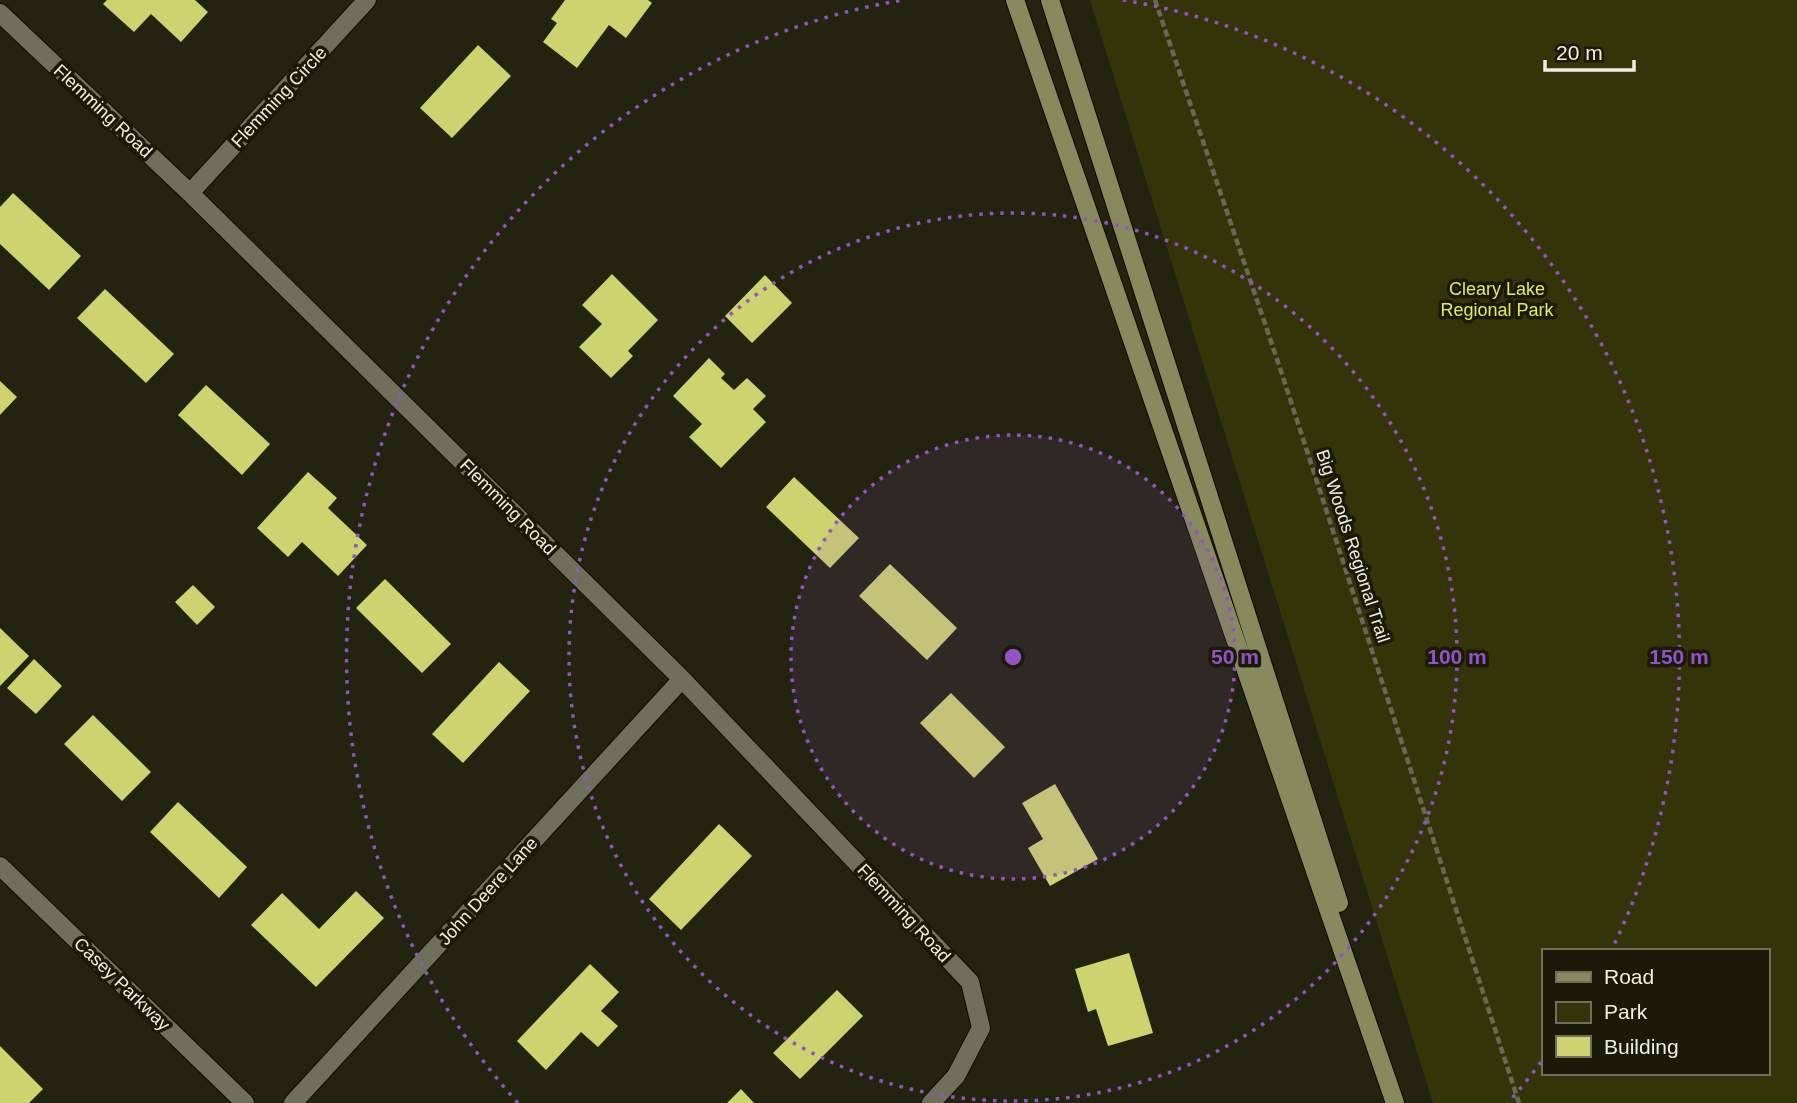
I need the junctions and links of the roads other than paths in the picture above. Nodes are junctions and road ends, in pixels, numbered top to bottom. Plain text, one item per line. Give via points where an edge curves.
1 (367, 0) edge
2 (1015, 0) edge
3 (1050, 0) edge
4 (0, 13) edge
5 (190, 193) junction
6 (682, 679) junction
7 (0, 866) edge
8 (245, 1103) edge
9 (293, 1103) edge
10 (931, 1103) edge
11 (1395, 1103) edge
12 (1403, 1103) edge

1 - 5 street, Flemming Circle
2 - 11 main road
3 - 12 main road
4 - 5 street, Flemming Road
5 - 6 street, Flemming Road
6 - 9 street, John Deere Lane
6 - 10 street, Flemming Road via 970,982 981,1028 956,1076
7 - 8 street, Casey Parkway

